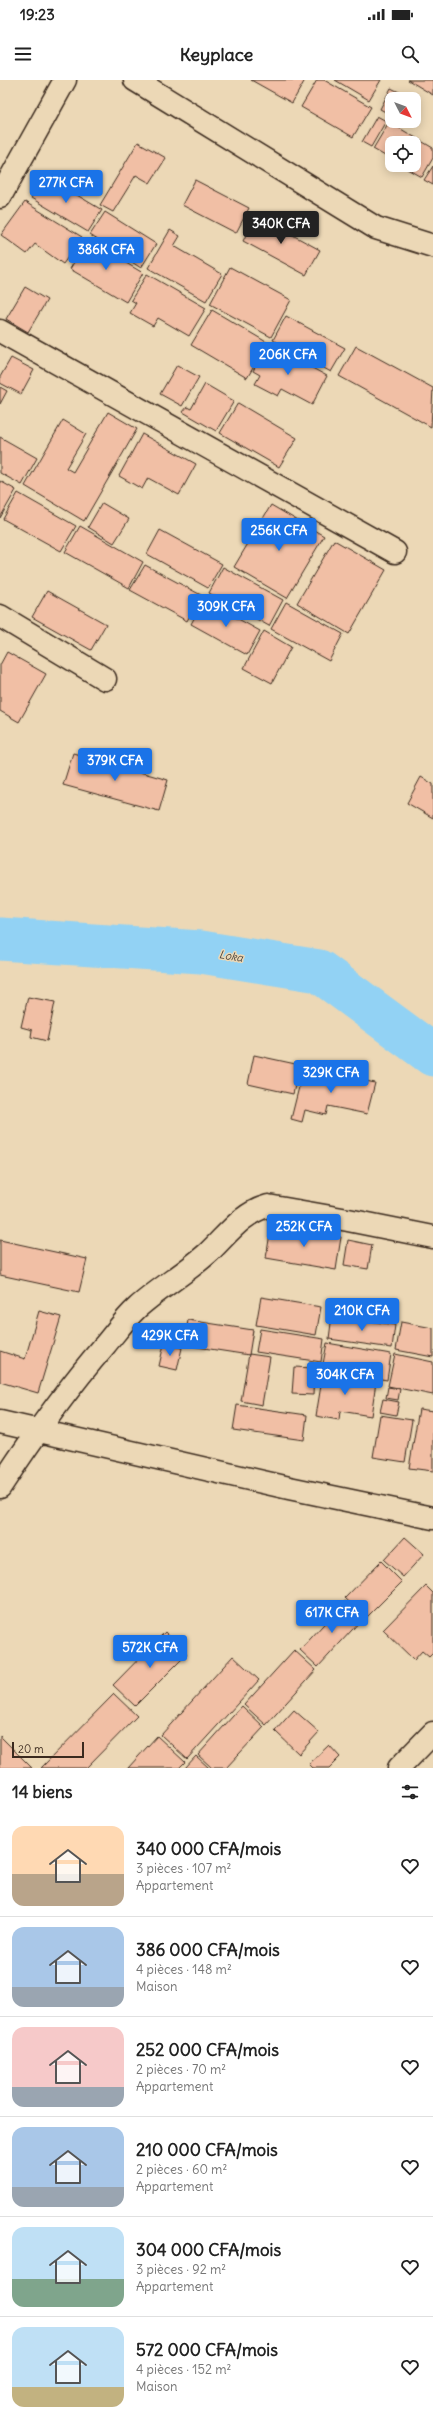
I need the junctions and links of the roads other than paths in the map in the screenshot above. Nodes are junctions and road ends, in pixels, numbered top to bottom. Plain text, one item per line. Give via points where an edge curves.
1 (65, 80) edge
2 (135, 80) edge
3 (0, 197) edge
4 (433, 246) edge
5 (0, 331) edge
6 (395, 552) dead end
7 (0, 616) edge
8 (105, 679) dead end
9 (433, 1237) edge
10 (0, 1422) edge
11 (36, 1432) junction
12 (0, 1487) edge
13 (433, 1518) edge
14 (433, 1733) edge
15 (399, 1768) edge

1 - 3 street
2 - 4 street via 376,228
5 - 6 street
7 - 8 street
9 - 11 street via 268,1206 257,1209 245,1216 180,1277 137,1308 90,1362
10 - 11 street
11 - 12 street
11 - 13 street
14 - 15 street

